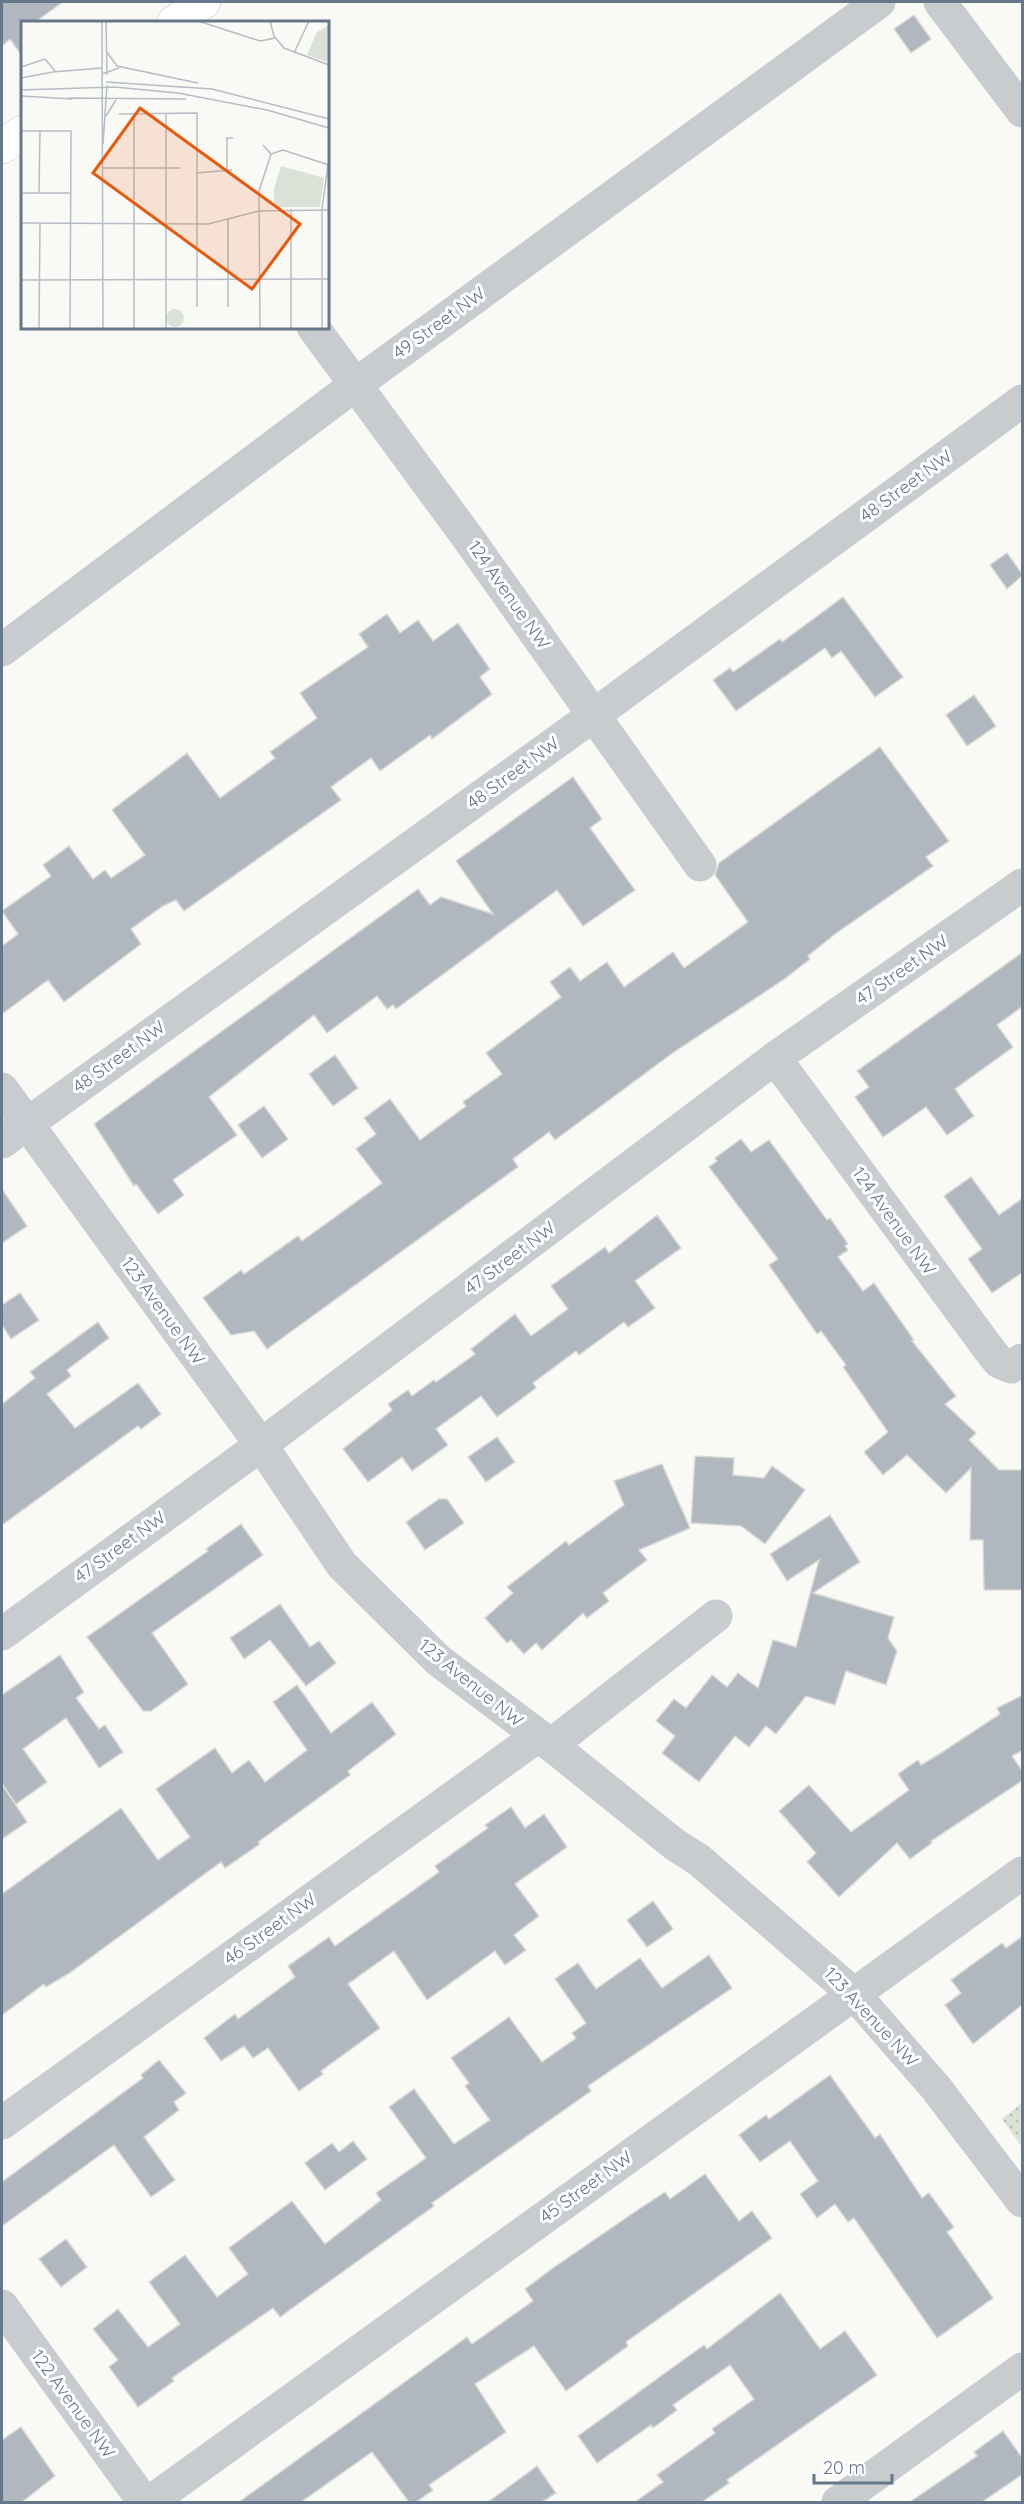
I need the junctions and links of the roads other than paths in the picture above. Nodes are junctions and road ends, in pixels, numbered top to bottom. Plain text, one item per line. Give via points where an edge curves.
1 (204, 2) edge
2 (879, 2) edge
3 (940, 2) edge
4 (176, 21) edge
5 (1023, 111) edge
6 (21, 133) edge
7 (2, 147) edge
8 (314, 328) edge
9 (355, 385) junction
10 (1023, 401) edge
11 (2, 650) edge
12 (594, 715) junction
13 (700, 865) dead end
14 (1023, 885) edge
15 (775, 1058) junction
16 (2, 1089) edge
17 (14, 1133) edge
18 (1023, 1360) edge
19 (261, 1445) junction
20 (716, 1616) dead end
21 (2, 1634) edge
22 (544, 1740) junction
23 (1023, 1873) edge
24 (855, 1995) junction
25 (2, 2123) edge
26 (1023, 2200) edge
27 (2, 2306) edge
28 (1023, 2368) edge
29 (144, 2502) edge
30 (150, 2502) edge
31 (838, 2502) edge

1 - 4 main road
2 - 9 street, 49 Street NW
3 - 5 street
6 - 7 main road
8 - 9 street, 124 Avenue NW
9 - 11 street, 49 Street NW
9 - 12 street, 124 Avenue NW
10 - 12 street, 48 Street NW
12 - 13 street, 124 Avenue NW
12 - 17 street, 48 Street NW
14 - 15 street, 47 Street NW
15 - 18 street, 124 Avenue NW via 999,1362 1011,1367
15 - 19 street, 47 Street NW
16 - 17 street, 123 Avenue NW
17 - 19 street, 123 Avenue NW
19 - 21 street, 47 Street NW
19 - 22 street, 123 Avenue NW via 342,1565 438,1660
20 - 22 street, 46 Street NW
22 - 24 street, 123 Avenue NW via 699,1860
22 - 25 street, 46 Street NW
23 - 24 street, 45 Street NW
24 - 26 street, 123 Avenue NW via 936,2088
24 - 30 street, 45 Street NW
27 - 29 street, 122 Avenue NW
28 - 31 street

